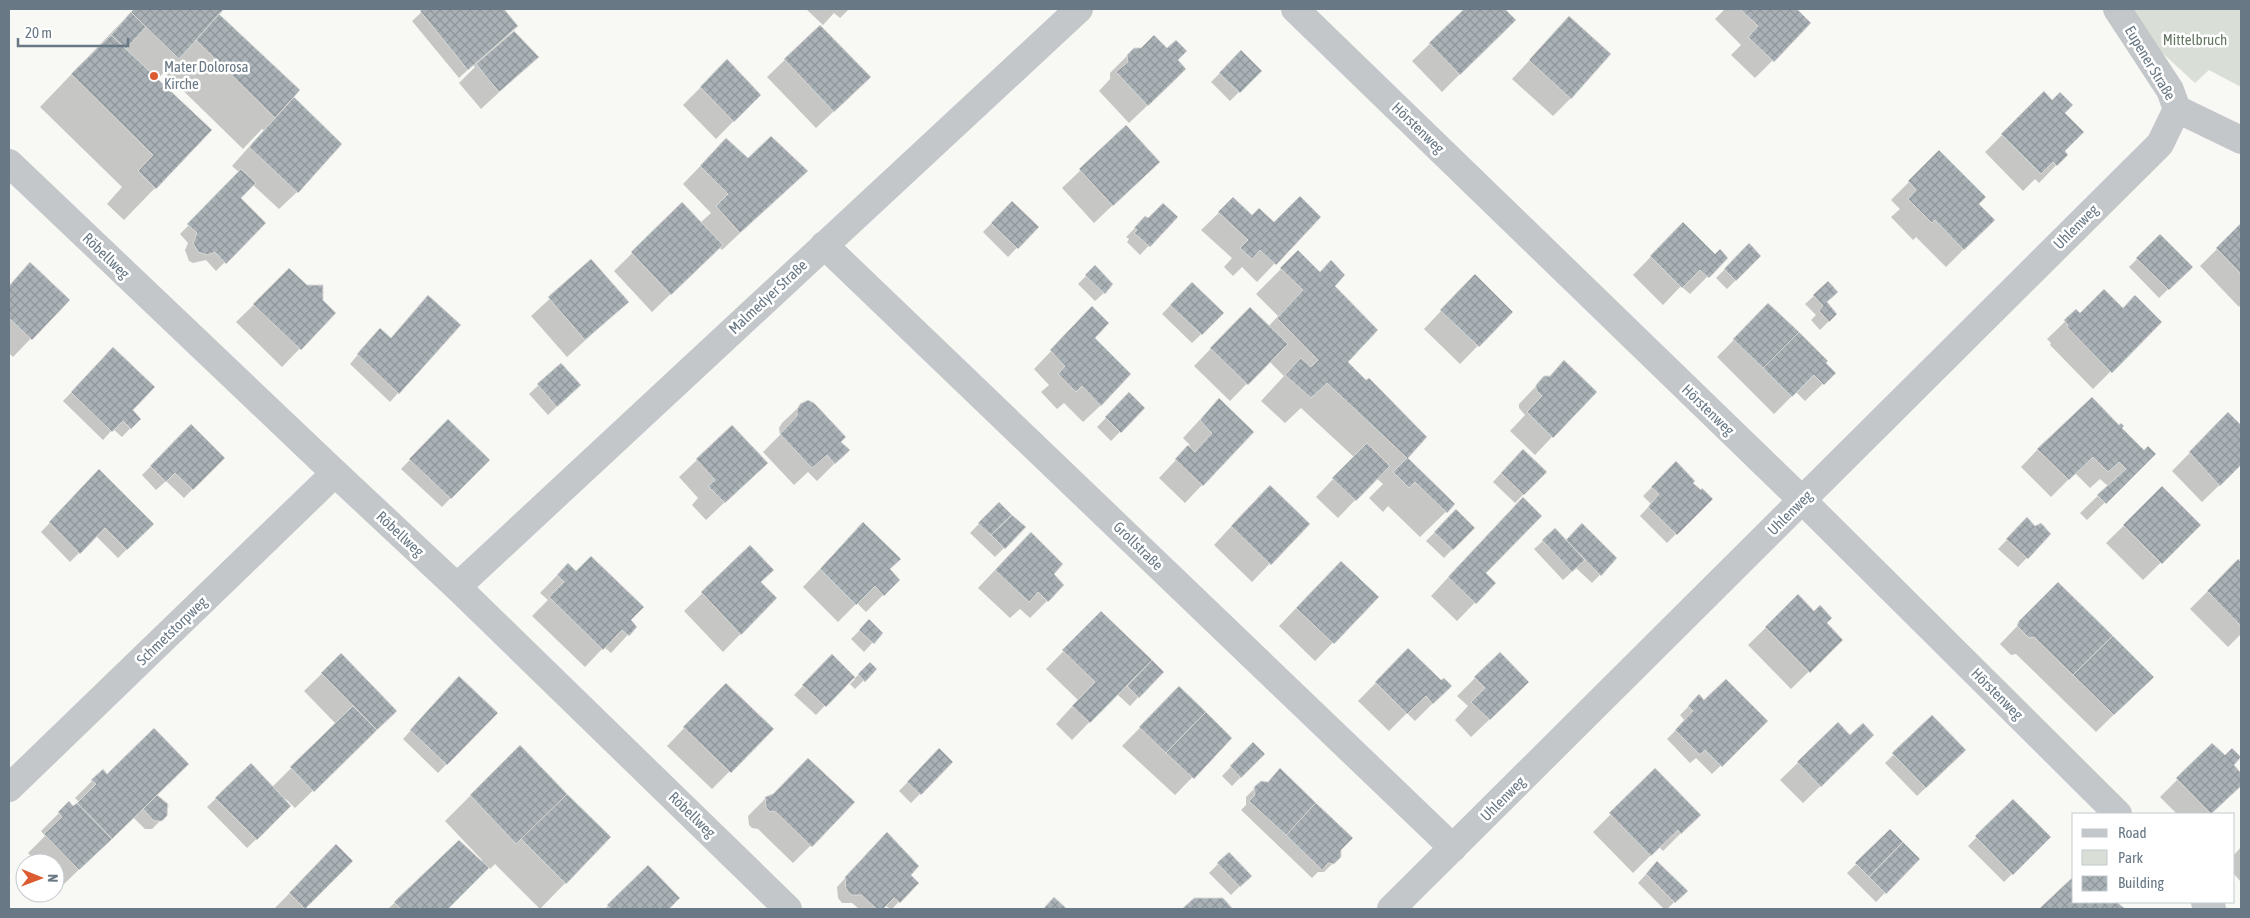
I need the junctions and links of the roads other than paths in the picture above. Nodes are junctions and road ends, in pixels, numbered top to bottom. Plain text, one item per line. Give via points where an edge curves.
1 (1080, 9) edge
2 (1295, 9) edge
3 (2117, 9) edge
4 (2177, 109) junction
5 (2241, 140) edge
6 (9, 163) edge
7 (824, 245) junction
8 (334, 473) junction
9 (1802, 500) junction
10 (457, 586) junction
11 (9, 788) edge
12 (2117, 813) edge
13 (1453, 848) junction
14 (788, 909) edge
15 (1391, 909) edge

1 - 7 street, Malmedyer Straße
2 - 9 street, Hörstenweg
3 - 4 street, Eupener Straße via 2170,90
4 - 5 street, Eupener Straße
4 - 9 street, Uhlenweg via 2160,144
6 - 8 street, Röbellweg
7 - 10 street, Malmedyer Straße
7 - 13 street, Grollstraße
8 - 10 street, Röbellweg
8 - 11 street, Schmetstorpweg
9 - 12 street, Hörstenweg
9 - 13 street, Uhlenweg
10 - 14 street, Röbellweg
13 - 15 street, Uhlenweg

